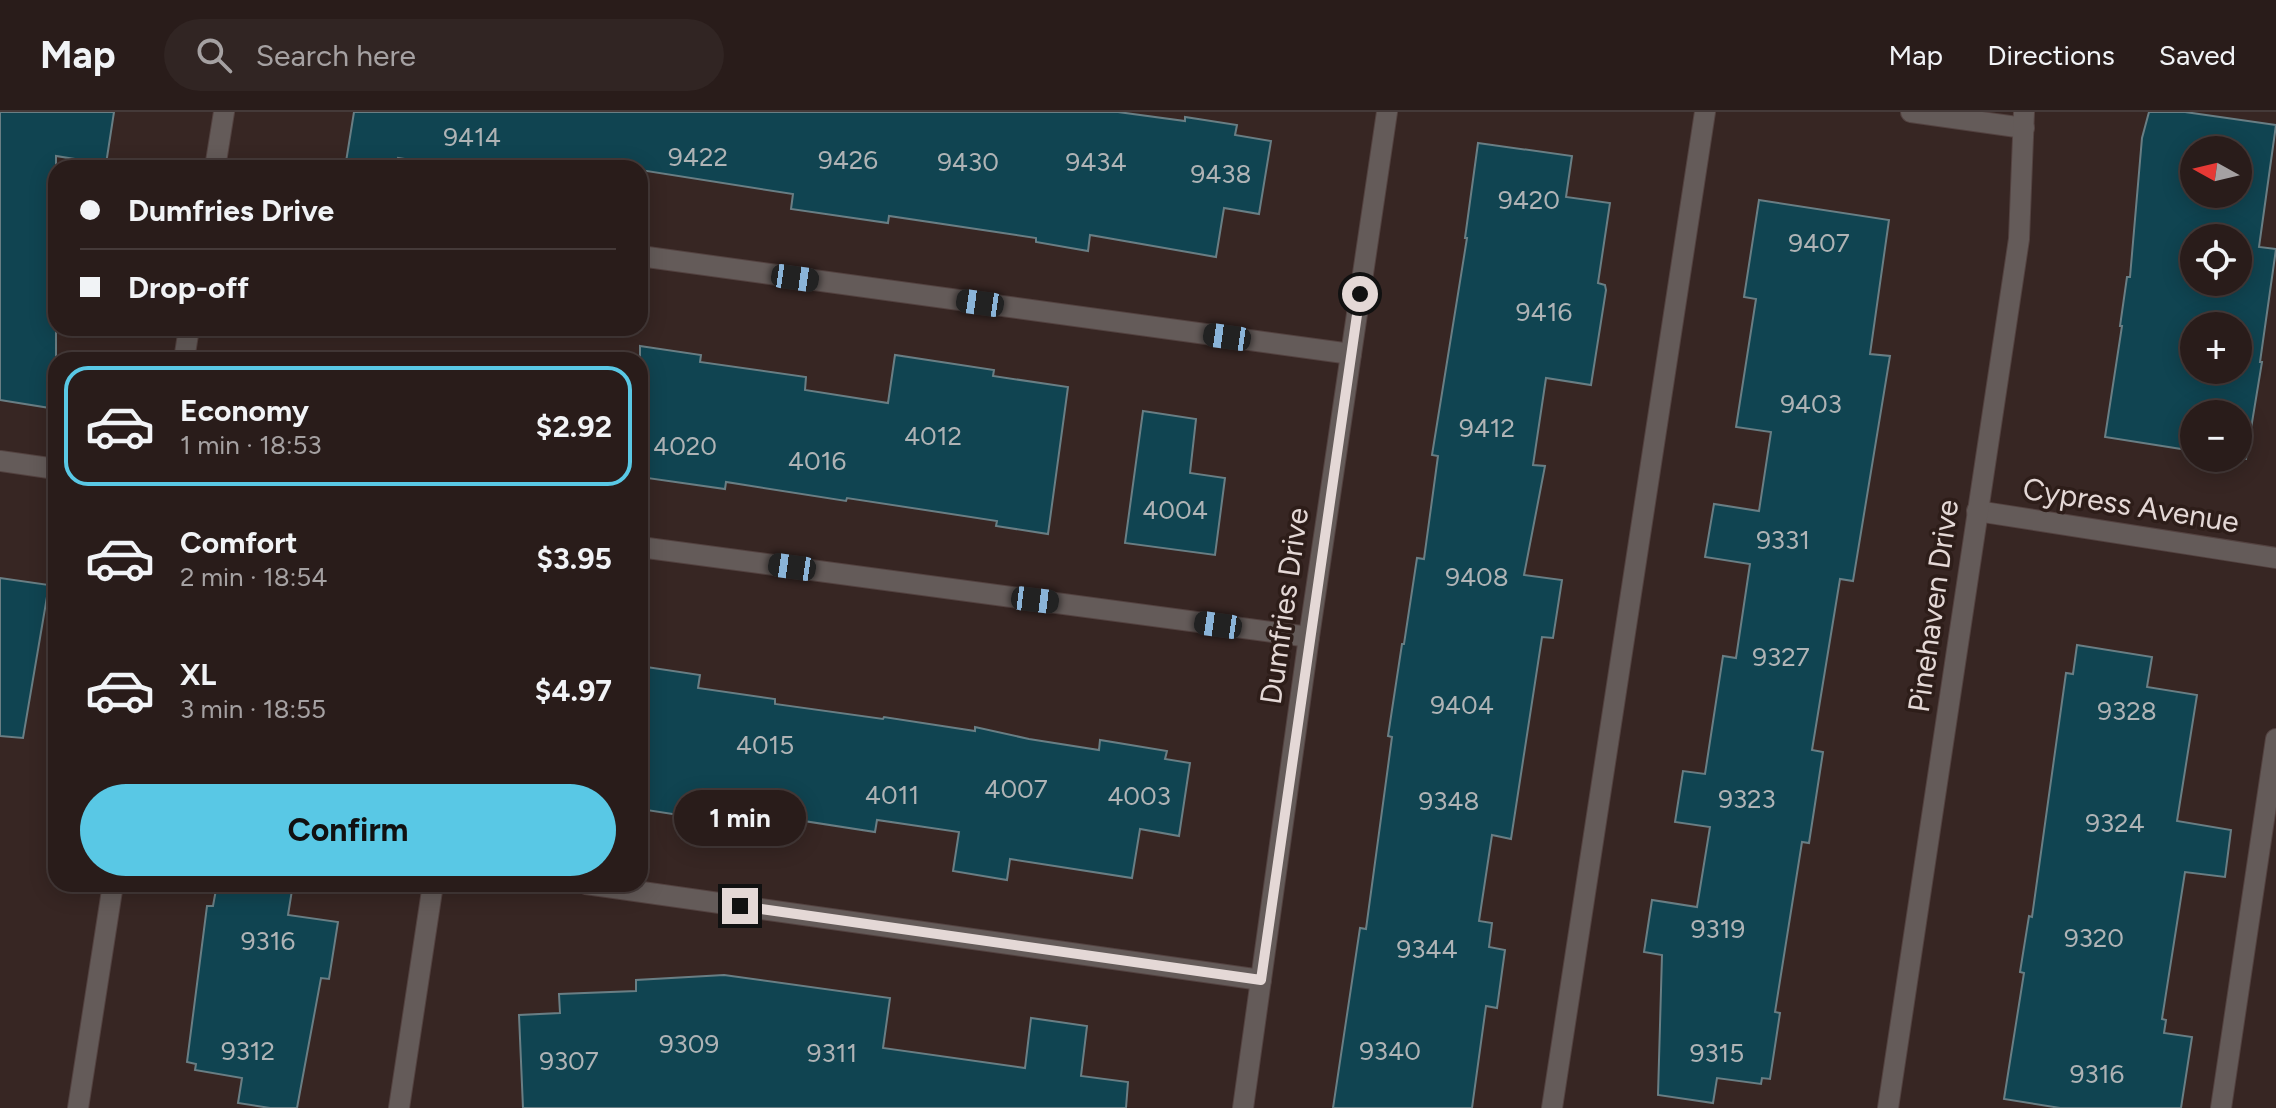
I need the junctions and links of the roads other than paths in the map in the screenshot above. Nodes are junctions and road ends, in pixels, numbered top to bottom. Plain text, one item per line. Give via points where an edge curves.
1 (224, 112) edge
2 (1387, 112) edge
3 (1705, 112) edge
4 (1911, 112) edge
5 (2024, 120) edge
6 (216, 160) edge
7 (648, 257) edge
8 (1351, 354) junction
9 (0, 461) edge
10 (48, 468) edge
11 (1977, 511) junction
12 (648, 548) edge
13 (2276, 558) edge
14 (1309, 637) junction
15 (2276, 739) edge
16 (112, 892) edge
17 (432, 892) edge
18 (642, 892) edge
19 (1261, 980) junction
20 (78, 1108) edge
21 (399, 1108) edge
22 (1243, 1108) edge
23 (1552, 1108) edge
24 (1888, 1108) edge
25 (2221, 1108) edge

1 - 6 street
2 - 8 street, Dumfries Drive
3 - 23 street
4 - 5 street
5 - 11 street, Pinehaven Drive via 2019,239
7 - 8 street
8 - 14 street, Dumfries Drive
9 - 10 street
11 - 13 street, Cypress Avenue
11 - 24 street, Pinehaven Drive
12 - 14 street
14 - 19 street, Dumfries Drive
15 - 25 street
16 - 20 street
17 - 21 street
18 - 19 street
19 - 22 street, Dumfries Drive

